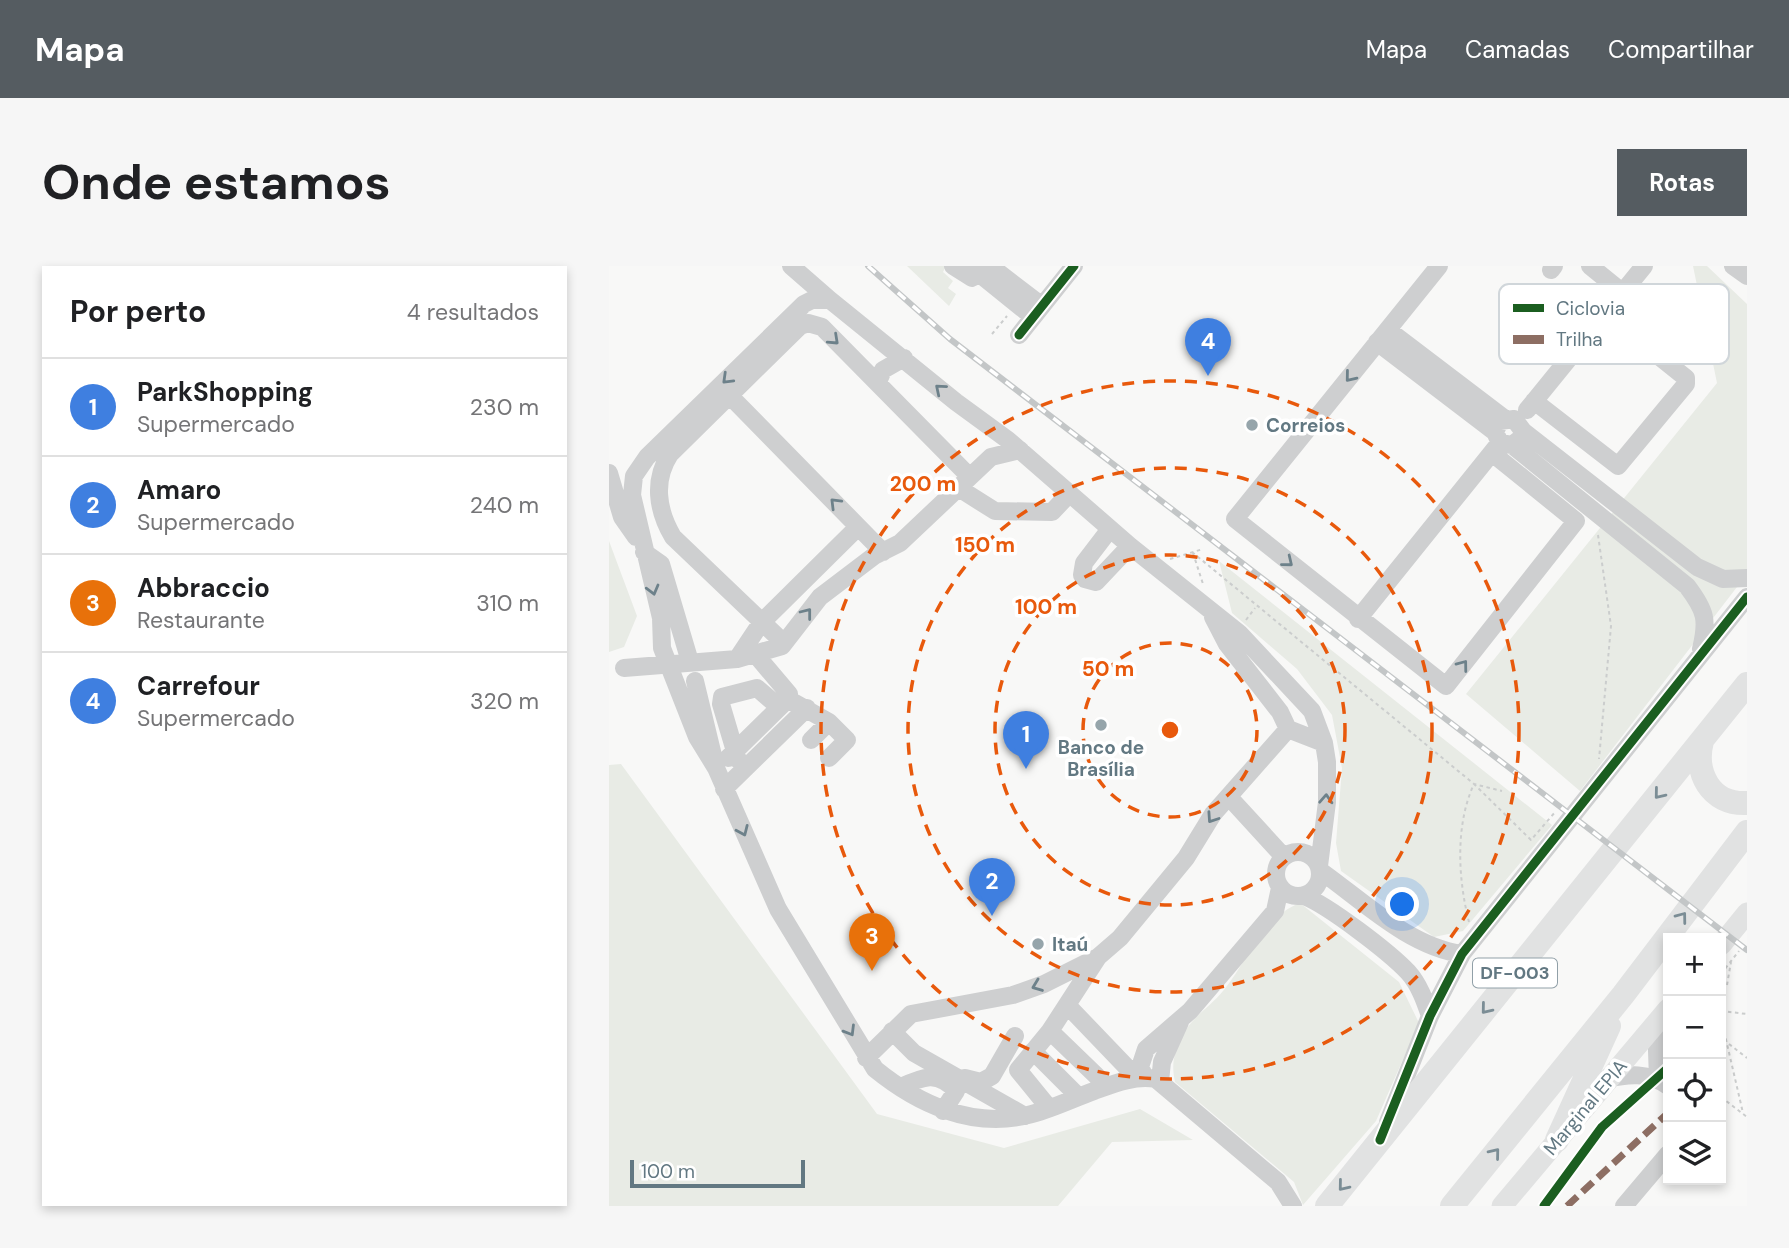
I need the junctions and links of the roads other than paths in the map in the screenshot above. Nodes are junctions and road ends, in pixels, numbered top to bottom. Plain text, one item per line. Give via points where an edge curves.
1 (791, 266) edge
2 (953, 266) edge
3 (1074, 266) edge
4 (1439, 266) edge
5 (1590, 266) edge
6 (1621, 266) edge
7 (1644, 266) edge
8 (1733, 266) edge
9 (992, 269) edge
10 (1747, 276) edge
11 (1613, 284) edge
12 (1616, 284) edge
13 (1619, 284) edge
14 (830, 300) junction
15 (1038, 312) junction
16 (876, 335) junction
17 (1020, 335) dead end
18 (1383, 336) junction
19 (904, 358) junction
20 (855, 359) junction
21 (1564, 364) edge
22 (1666, 364) edge
23 (878, 382) junction
24 (730, 396) junction
25 (1534, 401) junction
26 (993, 431) junction
27 (1506, 435) junction
28 (1020, 450) junction
29 (991, 457) junction
30 (638, 467) junction
31 (659, 471) junction
32 (609, 473) edge
33 (963, 482) junction
34 (1070, 493) junction
35 (636, 525) junction
36 (858, 527) junction
37 (668, 529) junction
38 (1110, 529) junction
39 (1130, 546) junction
40 (643, 550) junction
41 (883, 552) junction
42 (1747, 578) edge
43 (1747, 597) edge
44 (1358, 619) junction
45 (761, 623) junction
46 (1236, 633) junction
47 (783, 645) junction
48 (662, 648) junction
49 (1700, 653) junction
50 (688, 655) dead end
51 (756, 655) junction
52 (737, 659) junction
53 (667, 666) junction
54 (776, 672) junction
55 (695, 681) dead end
56 (1747, 684) edge
57 (783, 703) junction
58 (807, 708) junction
59 (829, 722) junction
60 (1288, 729) junction
61 (811, 740) dead end
62 (1702, 741) junction
63 (1324, 743) junction
64 (735, 751) junction
65 (829, 758) dead end
66 (745, 768) junction
67 (716, 769) junction
68 (724, 789) junction
69 (1229, 797) junction
70 (1747, 803) edge
71 (1747, 832) edge
72 (1284, 857) junction
73 (1320, 869) junction
74 (1279, 896) junction
75 (1300, 897) junction
76 (1747, 913) edge
77 (1735, 952) edge
78 (1462, 954) junction
79 (1098, 957) junction
80 (1623, 995) junction
81 (1067, 1005) junction
82 (1430, 1016) junction
83 (1662, 1016) edge
84 (892, 1031) junction
85 (1051, 1031) junction
86 (1015, 1035) dead end
87 (1034, 1051) junction
88 (866, 1058) junction
89 (955, 1074) junction
90 (1147, 1079) junction
91 (1607, 1079) junction
92 (1663, 1083) edge
93 (1107, 1086) junction
94 (901, 1087) junction
95 (1079, 1097) junction
96 (1049, 1108) junction
97 (943, 1111) junction
98 (1025, 1116) junction
99 (1380, 1140) junction
100 (1557, 1140) junction
101 (1663, 1160) edge
102 (1293, 1206) edge
103 (1327, 1206) edge
104 (1452, 1206) edge
105 (1502, 1206) edge
106 (1625, 1206) edge

1 - 14 street
2 - 9 street via 972,278
3 - 15 street
4 - 18 street
5 - 11 street
6 - 12 street
7 - 13 street
8 - 10 street
9 - 15 street
9 - 15 street via 1016,304
14 - 16 street
14 -> 30 street via 804,303
15 - 17 street
16 - 19 street
16 - 20 street via 872,356
18 - 27 street
18 -> 44 street via 1235,519
19 - 23 street via 883,370
26 -> 19 street
20 - 23 street
24 -> 20 street via 808,323 822,327
21 - 25 street
22 - 25 street via 1687,382 1620,464 1614,465
23 - 33 street
24 - 31 street via 670,454
36 -> 24 street
25 - 27 street
26 - 28 street
26 - 29 street
27 - 42 street via 1697,567 1723,579
27 - 44 street
44 -> 27 street via 1446,686 1576,521
27 - 49 street via 1692,592 1707,625
28 - 29 street
28 - 34 street
29 - 33 street
30 - 31 street via 648,465
30 - 35 street via 631,484
31 - 37 street
32 - 40 street via 622,516
33 - 34 street via 997,512 1052,512
33 - 41 street via 900,543
34 - 38 street
35 - 37 street
35 - 40 street
36 - 41 street
36 - 45 street
37 - 40 street
37 - 45 street
38 - 39 street
38 - 39 street via 1084,563 1085,579 1096,582
39 - 46 street
40 -> 48 street via 661,618
40 - 50 street via 661,564
47 -> 41 street via 820,597
43 - 49 street
45 - 47 street
45 - 52 street
46 - 60 street
46 - 63 street via 1312,711
47 - 51 street
47 - 54 street
48 - 53 street
48 - 53 street via 624,668
49 - 78 street
51 - 52 street
51 - 54 street
52 - 53 street
53 - 67 street
54 - 57 street via 789,694
54 - 58 street
55 - 67 street
56 - 62 highway, DF-003
57 - 58 street
57 - 64 street
57 - 64 street via 757,688 722,697
58 - 59 street
58 - 66 street
59 - 61 street
59 - 65 street via 848,740
60 - 63 street
60 - 69 street
62 - 70 highway via 1699,762 1705,783 1728,801
62 -> 99 highway, DF-003
73 -> 63 street via 1327,802
64 - 66 street
64 - 67 street
66 - 68 street
67 - 68 street
68 -> 88 street via 778,909
69 - 72 street
69 -> 79 street via 1186,858
80 -> 71 highway
72 - 73 street via 1304,853
72 - 74 street via 1277,866
73 - 75 street via 1315,890
73 - 78 street via 1420,941 1443,952
74 - 75 street
74 - 90 street via 1181,1022 1162,1062
75 - 82 street via 1322,903 1409,973
76 - 77 main road
78 - 82 street
79 - 81 street
79 -> 84 street via 1013,995 917,1012
80 - 100 highway
104 -> 80 highway
81 - 85 street
81 - 90 street
82 - 99 street
83 - 91 main road, Marginal EPIA
83 - 92 street
84 - 88 street
84 - 89 street via 914,1053
85 - 87 street
85 - 93 street
86 - 89 street via 988,1080
87 - 95 street
87 - 96 street via 1018,1072
88 - 94 street
89 - 98 street
90 - 93 street
90 - 102 street via 1278,1182
91 - 92 street via 1627,1074
91 - 100 main road, Marginal EPIA
93 - 95 street
94 - 97 street
94 - 97 street via 925,1076 952,1086 956,1093
95 - 96 street
96 - 98 street
97 - 98 street via 986,1120
99 -> 103 highway, DF-003
100 - 105 main road, Marginal EPIA
101 - 106 street

